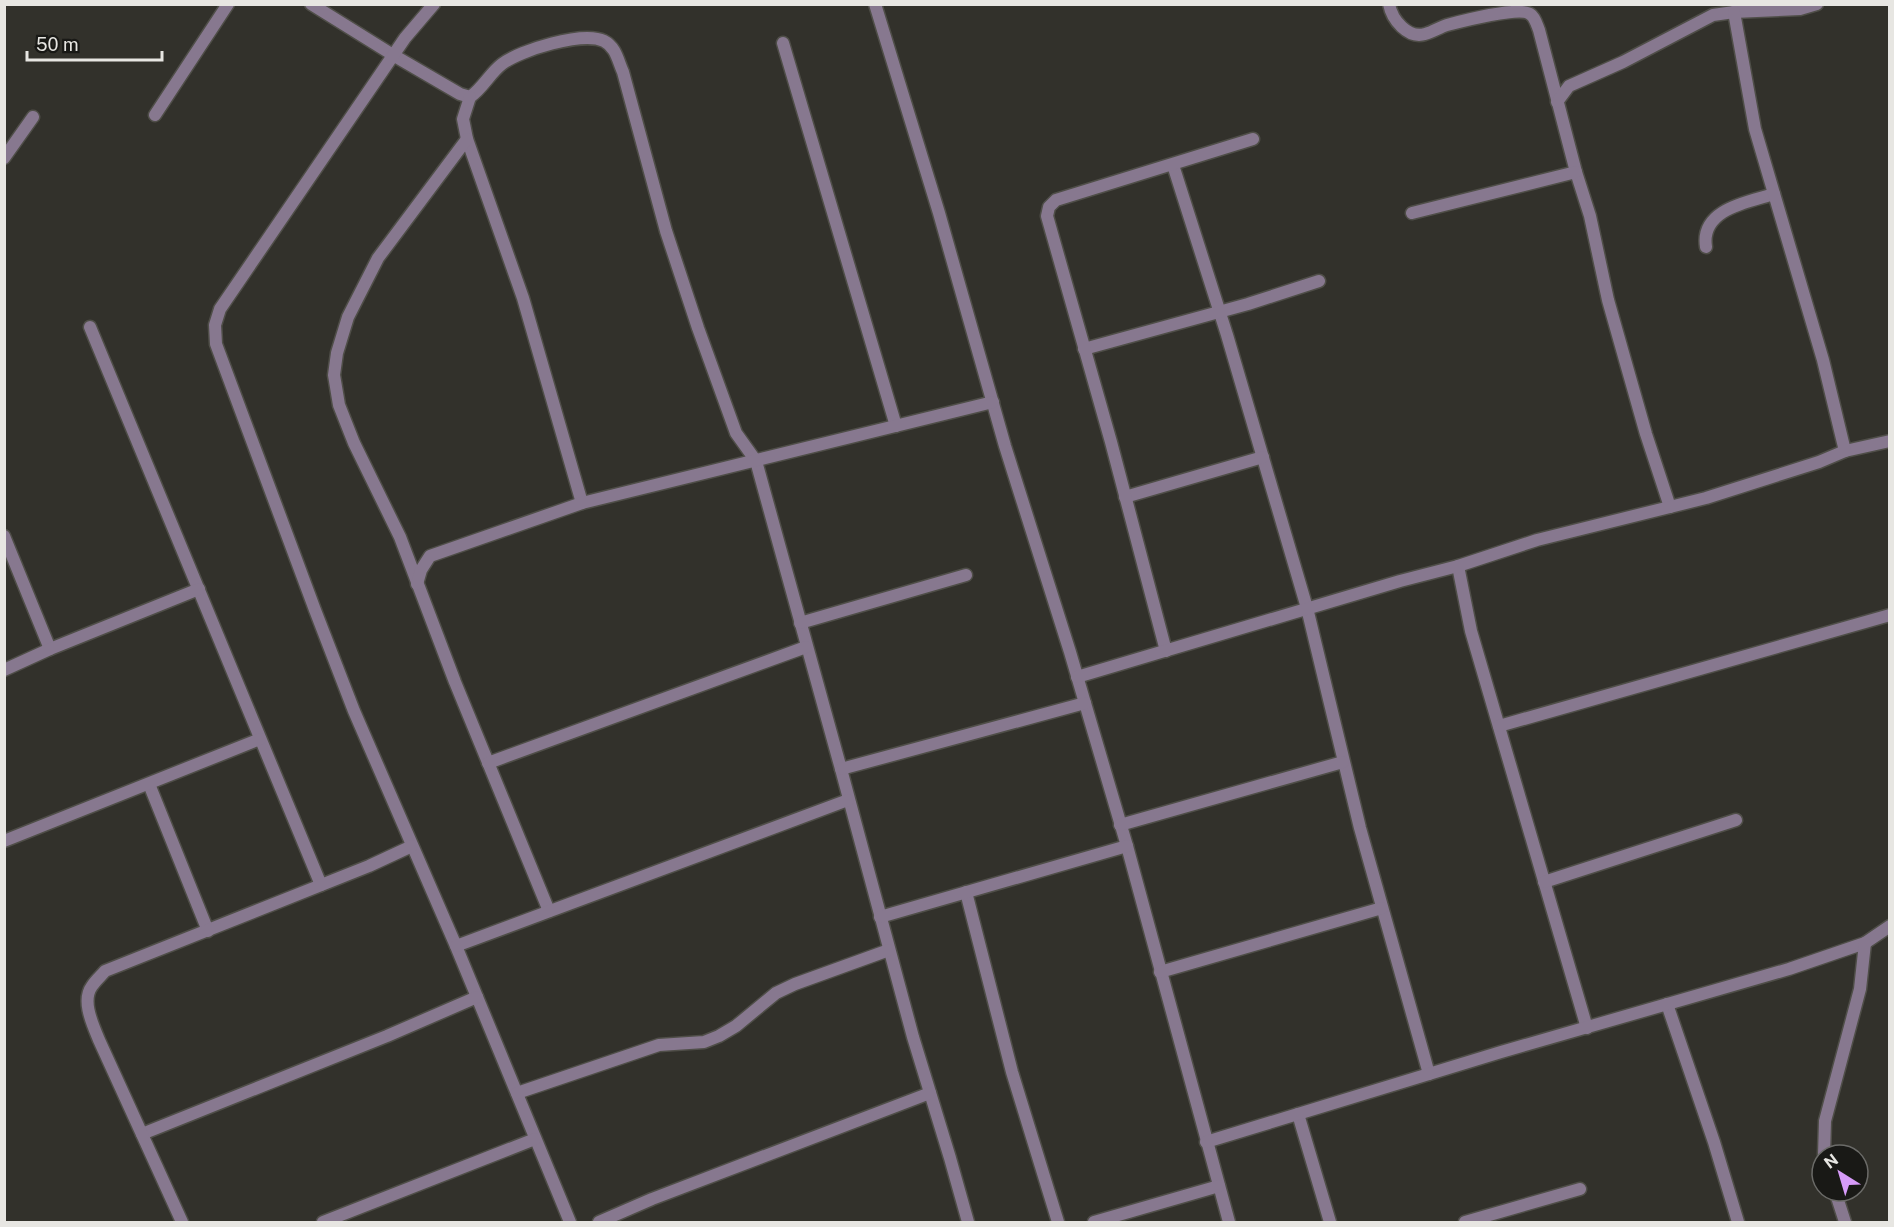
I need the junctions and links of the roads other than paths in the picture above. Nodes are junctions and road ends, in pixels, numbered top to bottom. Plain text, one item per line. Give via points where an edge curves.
1 (228, 4) edge
2 (311, 4) edge
3 (434, 4) edge
4 (875, 4) edge
5 (1389, 4) edge
6 (1817, 4) edge
7 (1734, 12) junction
8 (783, 43) dead end
9 (393, 55) junction
10 (470, 97) junction
11 (1557, 102) junction
12 (155, 115) dead end
13 (33, 117) dead end
14 (467, 139) junction
15 (1253, 139) dead end
16 (4, 158) edge
17 (1173, 165) junction
18 (1576, 172) junction
19 (1774, 194) junction
20 (1412, 213) dead end
21 (1706, 247) dead end
22 (1319, 281) dead end
23 (1220, 312) junction
24 (90, 327) dead end
25 (1084, 349) junction
26 (993, 402) junction
27 (896, 426) junction
28 (1890, 441) edge
29 (1845, 451) junction
30 (1263, 457) junction
31 (756, 461) junction
32 (1125, 497) junction
33 (582, 503) junction
34 (1670, 507) junction
35 (4, 536) edge
36 (1458, 566) junction
37 (966, 575) dead end
38 (417, 584) junction
39 (199, 589) junction
40 (1307, 609) junction
41 (1890, 615) edge
42 (800, 623) junction
43 (806, 647) junction
44 (50, 649) junction
45 (1166, 651) junction
46 (4, 670) edge
47 (1077, 677) junction
48 (1085, 703) junction
49 (1499, 726) junction
50 (260, 739) junction
51 (1343, 762) junction
52 (488, 763) junction
53 (841, 769) junction
54 (149, 784) junction
55 (848, 800) junction
56 (1736, 820) dead end
57 (1120, 825) junction
58 (4, 841) edge
59 (412, 846) junction
60 (1126, 846) junction
61 (1544, 882) junction
62 (321, 885) junction
63 (966, 892) junction
64 (1382, 908) junction
65 (549, 911) junction
66 (880, 917) junction
67 (1890, 926) edge
68 (208, 931) junction
69 (1865, 943) junction
70 (456, 946) junction
71 (889, 950) junction
72 (1160, 972) junction
73 (477, 996) junction
74 (1667, 1004) junction
75 (1587, 1028) junction
76 (1429, 1074) junction
77 (930, 1093) junction
78 (517, 1094) junction
79 (1298, 1114) junction
80 (142, 1134) junction
81 (535, 1139) junction
82 (1206, 1142) junction
83 (1824, 1143) edge
84 (1219, 1186) junction
85 (1580, 1189) dead end
86 (1839, 1203) edge
87 (183, 1222) edge
88 (323, 1222) edge
89 (570, 1222) edge
90 (599, 1222) edge
91 (968, 1222) edge
92 (1058, 1222) edge
93 (1094, 1222) edge
94 (1229, 1222) edge
95 (1330, 1222) edge
96 (1465, 1222) edge
97 (1737, 1222) edge
98 (1845, 1222) edge

1 - 12 street
2 - 9 street
3 - 9 street
4 - 26 street
5 - 11 street via 1398,22 1415,35 1505,13 1523,10 1532,15
6 - 7 street via 1789,10
7 - 11 street via 1713,15 1569,86
7 - 19 street via 1755,129
8 - 27 street
9 - 10 street
9 - 59 street via 220,309 215,325 216,344 315,610
10 - 14 street via 463,119
10 - 31 street via 501,64 519,53 547,44 595,39 614,48 698,328 736,433
11 - 18 street
13 - 16 street
14 - 33 street via 523,298
14 - 38 street via 378,258 348,317 334,375 339,405 354,443 400,537
15 - 17 street
17 - 23 street
17 - 25 street via 1056,200 1049,207 1047,216
18 - 20 street
18 - 34 street via 1646,434
19 - 21 street via 1718,215 1707,230
19 - 29 street
22 - 23 street
23 - 25 street
23 - 30 street
24 - 39 street
25 - 32 street
26 - 27 street
26 - 47 street
27 - 31 street
28 - 29 street
29 - 34 street via 1784,474
30 - 32 street
30 - 40 street
31 - 33 street
31 - 42 street
32 - 45 street
33 - 38 street via 430,556
34 - 36 street via 1537,540
35 - 44 street
36 - 40 street
36 - 49 street via 1471,631
37 - 42 street
38 - 52 street
39 - 44 street
39 - 50 street
40 - 45 street
40 - 51 street
41 - 49 street
42 - 43 street
43 - 52 street
43 - 53 street
44 - 46 street
45 - 47 street
47 - 48 street
48 - 53 street
48 - 57 street
49 - 61 street
50 - 54 street
50 - 62 street
51 - 57 street
51 - 64 street
52 - 65 street
53 - 55 street
54 - 58 street
54 - 68 street
55 - 65 street
55 - 66 street
56 - 61 street
57 - 60 street
59 - 62 street
59 - 70 street
60 - 63 street
60 - 72 street
61 - 75 street
62 - 68 street
63 - 66 street
63 - 92 street via 1012,1072
64 - 72 street
64 - 76 street
65 - 70 street
66 - 71 street
67 - 69 street
68 - 80 street via 105,971 91,987 88,1002 93,1024
69 - 74 street
69 - 83 street via 1860,989 1825,1121
70 - 73 street
71 - 77 street
71 - 78 street via 776,993 720,1036 704,1042 659,1045
72 - 82 street
73 - 78 street
73 - 80 street
74 - 75 street
74 - 97 street
75 - 76 street
76 - 79 street
77 - 90 street
77 - 91 street
78 - 81 street
79 - 82 street
79 - 95 street
80 - 87 street
81 - 88 street
81 - 89 street
82 - 84 street
84 - 93 street
84 - 94 street
85 - 96 street
86 - 98 street

